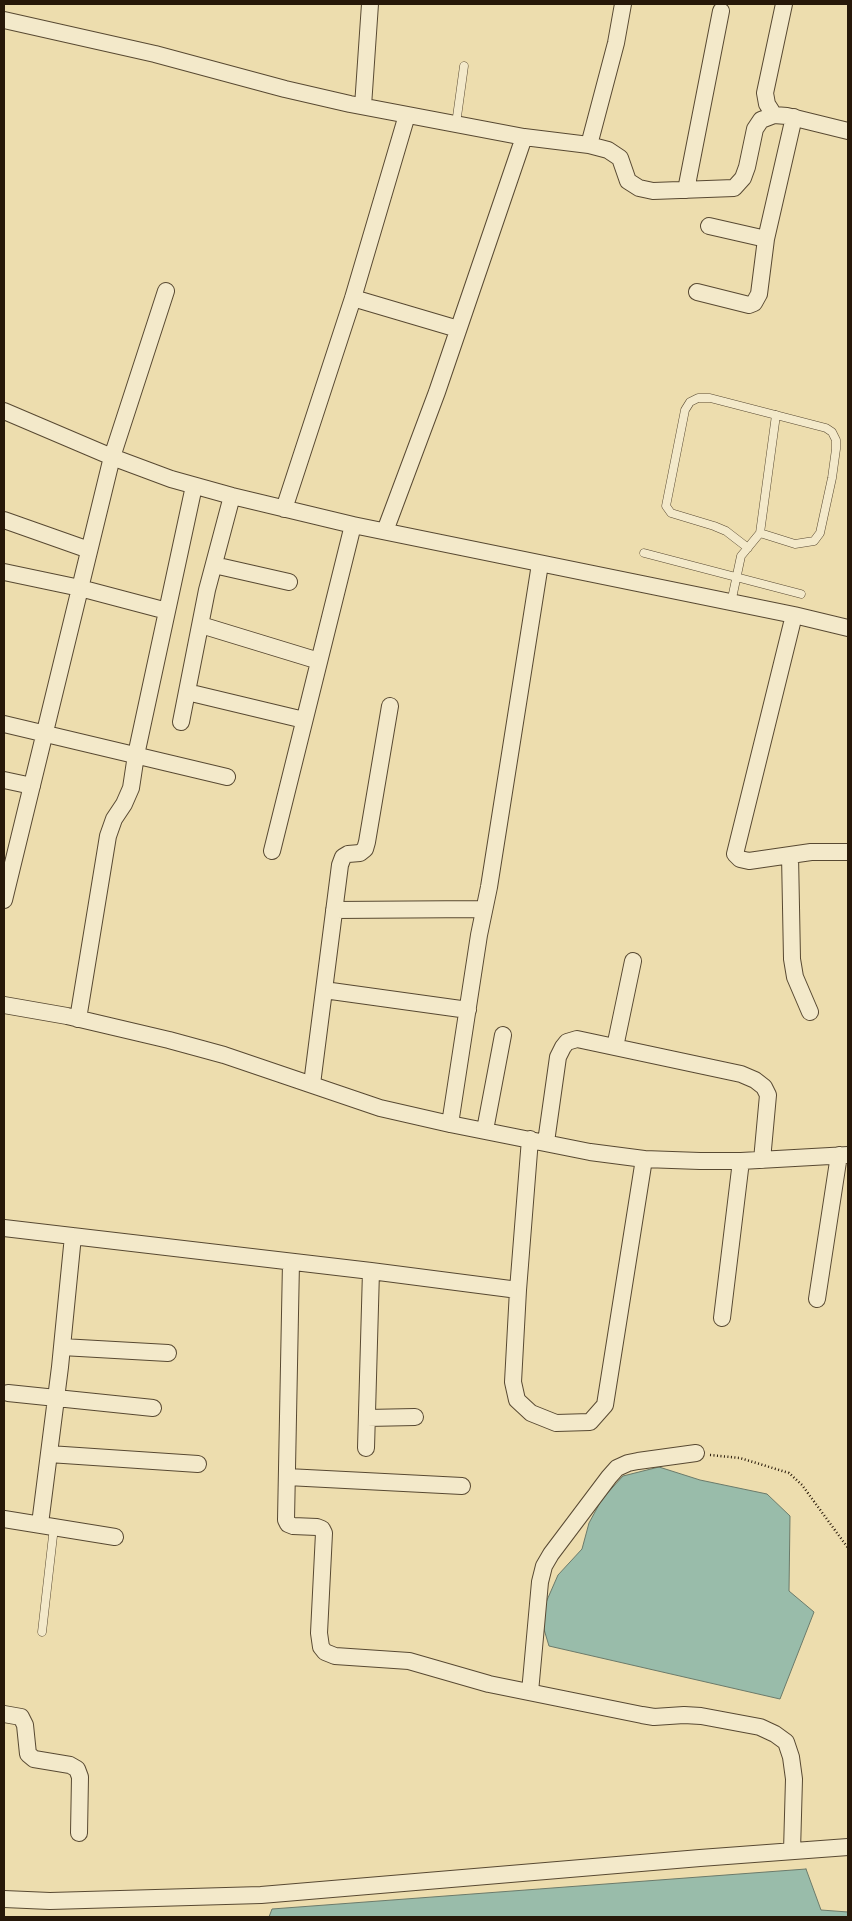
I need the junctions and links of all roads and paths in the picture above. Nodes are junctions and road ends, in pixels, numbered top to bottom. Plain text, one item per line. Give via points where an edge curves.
1 (370, 4) edge
2 (623, 4) edge
3 (784, 4) edge
4 (721, 11) dead end
5 (5, 22) edge
6 (464, 66) dead end
7 (363, 106) junction
8 (408, 115) junction
9 (774, 115) junction
10 (794, 117) junction
11 (456, 124) junction
12 (848, 132) edge
13 (524, 137) junction
14 (589, 144) junction
15 (686, 190) junction
16 (709, 226) dead end
17 (766, 239) junction
18 (166, 291) dead end
19 (697, 292) dead end
20 (353, 298) junction
21 (458, 329) junction
22 (4, 411) edge
23 (776, 415) junction
24 (112, 457) junction
25 (194, 486) junction
26 (232, 496) junction
27 (284, 509) junction
28 (4, 520) edge
29 (353, 525) junction
30 (385, 531) junction
31 (760, 533) junction
32 (748, 548) junction
33 (89, 550) junction
34 (644, 553) dead end
35 (540, 564) junction
36 (214, 565) junction
37 (4, 572) edge
38 (737, 577) junction
39 (289, 582) dead end
40 (80, 588) junction
41 (801, 594) dead end
42 (731, 603) junction
43 (167, 612) junction
44 (794, 615) junction
45 (201, 625) junction
46 (848, 625) edge
47 (319, 661) junction
48 (187, 692) junction
49 (390, 706) dead end
50 (304, 720) junction
51 (181, 722) dead end
52 (4, 724) edge
53 (45, 733) junction
54 (136, 755) junction
55 (228, 777) dead end
56 (4, 780) edge
57 (32, 786) junction
58 (10, 843) edge
59 (272, 851) dead end
60 (848, 852) edge
61 (790, 855) junction
62 (4, 900) edge
63 (484, 909) junction
64 (334, 910) junction
65 (633, 961) dead end
66 (324, 990) junction
67 (4, 1005) edge
68 (468, 1010) junction
69 (810, 1012) dead end
70 (78, 1019) junction
71 (503, 1035) dead end
72 (615, 1047) junction
73 (312, 1084) junction
74 (450, 1124) junction
75 (485, 1130) junction
76 (530, 1139) junction
77 (546, 1142) junction
78 (844, 1155) edge
79 (644, 1158) junction
80 (762, 1160) junction
81 (741, 1161) junction
82 (4, 1228) edge
83 (73, 1236) junction
84 (292, 1262) junction
85 (371, 1271) junction
86 (518, 1290) junction
87 (818, 1299) dead end
88 (722, 1318) dead end
89 (62, 1347) junction
90 (168, 1353) dead end
91 (8, 1393) dead end
92 (56, 1399) junction
93 (153, 1408) dead end
94 (415, 1417) dead end
95 (367, 1418) junction
96 (366, 1448) dead end
97 (696, 1453) joint
98 (50, 1454) junction
99 (198, 1464) dead end
100 (287, 1477) junction
101 (462, 1486) dead end
102 (4, 1519) edge
103 (47, 1525) junction
104 (115, 1537) dead end
105 (848, 1548) edge
106 (42, 1632) dead end
107 (530, 1692) junction
108 (4, 1714) edge
109 (79, 1833) dead end
110 (848, 1847) edge
111 (792, 1851) junction
112 (4, 1899) edge

1 - 7 street
2 - 14 street
3 - 9 street via 766,93 767,104
4 - 15 street
5 - 7 street via 155,54
6 - 11 lane
7 - 8 street
8 - 11 street
8 - 20 street
9 - 10 street
9 - 15 street via 761,120 755,129 747,167 734,188
10 - 12 street
10 - 17 street
11 - 13 street
13 - 14 street
13 - 21 street
14 - 15 street via 620,158 628,181 639,188
16 - 17 street
17 - 19 street via 754,303 748,306
18 - 24 street
20 - 21 street
20 - 27 street
21 - 30 street
22 - 24 street
23 - 31 lane
23 - 31 lane via 832,432 836,440 832,478 820,533 814,541 795,544
23 - 32 lane via 710,398 698,398 685,410 666,506 671,512 726,531
24 - 25 street
24 - 33 street
25 - 26 street
25 - 43 street
26 - 27 street
26 - 36 street
27 - 29 street
28 - 33 street
29 - 30 street
29 - 47 street
30 - 35 street
31 - 32 lane
32 - 38 lane via 741,556
33 - 40 street
34 - 38 lane
35 - 42 street
35 - 63 street
36 - 39 street
36 - 45 street
37 - 40 street
38 - 41 lane
38 - 42 lane
40 - 43 street
40 - 53 street
42 - 44 street
43 - 54 street
44 - 46 street
44 - 61 street via 735,854 740,860 749,861
45 - 47 street
45 - 48 street
47 - 50 street
48 - 50 street
48 - 51 street
49 - 64 street via 367,842 365,849 348,854 340,865
50 - 59 street
52 - 53 street
53 - 54 street
53 - 57 street
54 - 55 street
54 - 70 street via 131,788 108,836
56 - 57 street
57 - 58 street
58 - 62 street
60 - 61 street
61 - 69 street via 792,959 795,977
63 - 64 street
63 - 68 street
64 - 66 street
65 - 72 street
66 - 68 street
66 - 73 street
67 - 70 street
68 - 74 street
70 - 73 street via 224,1055
71 - 75 street
72 - 77 street via 577,1040 563,1047 558,1057
72 - 80 street via 741,1074 755,1080 768,1095
73 - 74 street via 380,1108
74 - 75 street
75 - 76 street
76 - 77 street
76 - 86 street
77 - 79 street via 590,1152
78 - 80 street
78 - 87 street
79 - 81 street
79 - 86 street via 605,1405 590,1422 556,1422 531,1413 517,1400 513,1382
80 - 81 street
81 - 88 street
82 - 83 street
83 - 84 street
83 - 89 street
84 - 85 street
84 - 100 street
85 - 86 street
85 - 95 street
89 - 90 street
89 - 92 street
91 - 92 street
92 - 93 street
92 - 98 street
94 - 95 street
95 - 96 street
97 - 105 path via 740,1458 789,1474 802,1485
97 - 107 street via 638,1460 617,1468 551,1554 540,1582
98 - 99 street
98 - 103 street
100 - 101 street
100 - 107 street via 288,1524 318,1527 324,1532 319,1633 325,1652 335,1656 409,1661 466,1679
102 - 103 street
103 - 104 street
103 - 106 lane
107 - 111 street via 654,1717 701,1716 760,1727 775,1734 786,1742 792,1756
108 - 109 street via 21,1717 28,1754 34,1759 77,1769 80,1777
110 - 111 street
111 - 112 street via 261,1896 50,1901

